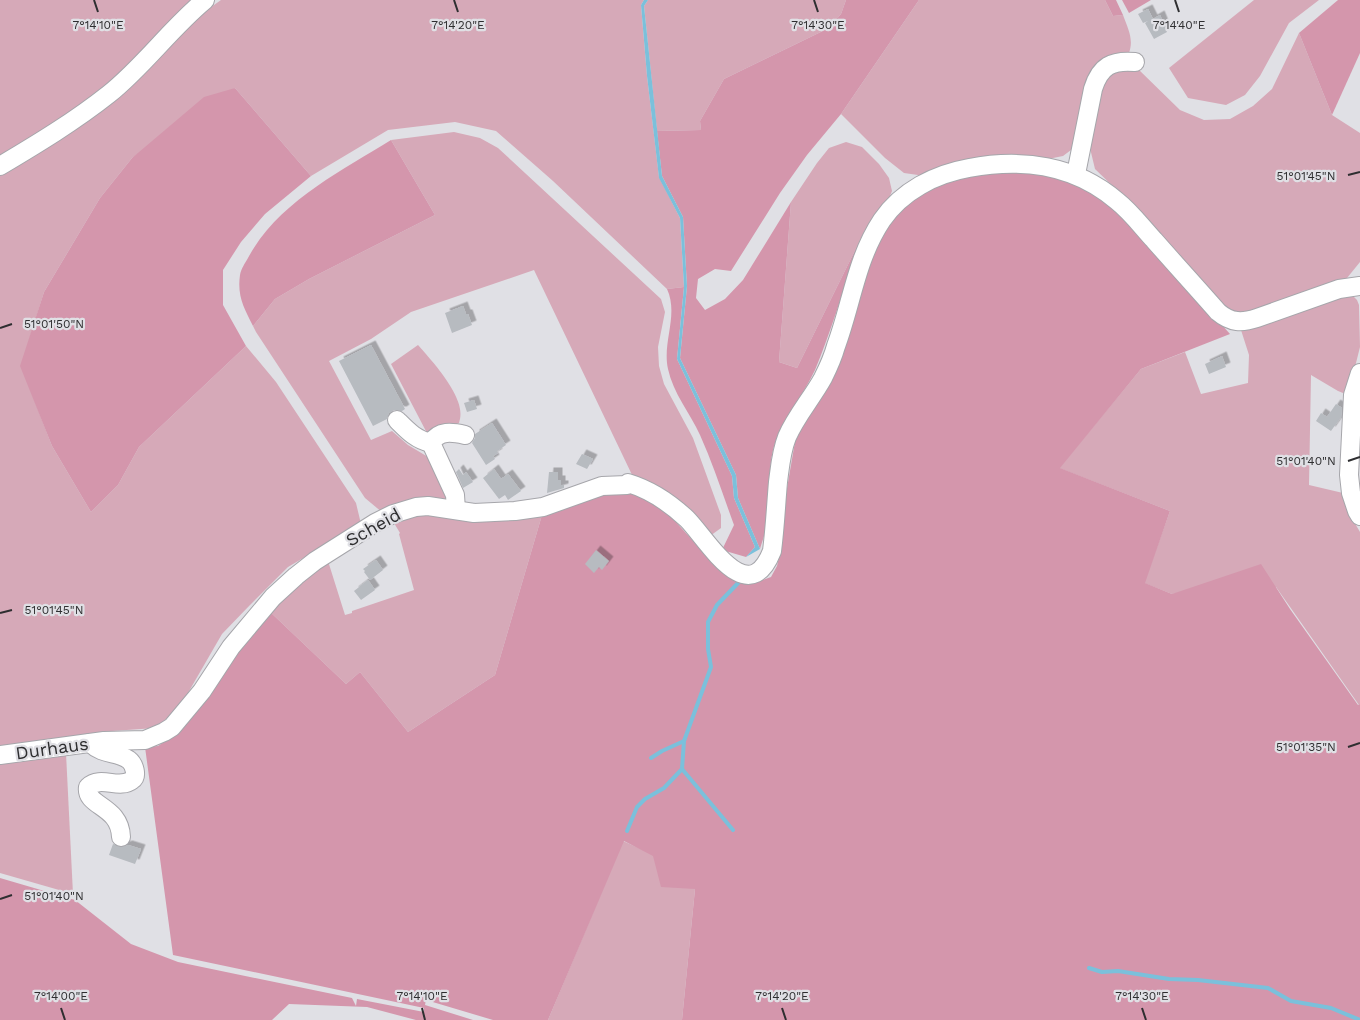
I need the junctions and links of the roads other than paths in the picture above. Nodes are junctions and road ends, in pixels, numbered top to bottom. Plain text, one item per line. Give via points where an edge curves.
1 (205, 0) edge
2 (1135, 62) dead end
3 (0, 166) edge
4 (1076, 174) junction
5 (1360, 286) edge
6 (1360, 373) edge
7 (397, 420) dead end
8 (465, 435) dead end
9 (432, 443) junction
10 (456, 510) junction
11 (1360, 516) edge
12 (97, 742) junction
13 (0, 755) edge
14 (120, 837) dead end

1 - 3 street via 109,94
2 - 4 street via 1116,63 1098,75
4 - 5 street via 1120,202 1218,312 1229,320 1244,322 1339,289
4 - 10 street, Scheid via 1020,164 994,164 960,170 944,174 912,191 891,210 877,228 863,256 830,362 786,437 781,454 772,551 762,569 746,574 730,569 688,520 663,498 628,483 602,486 543,506 488,513
6 - 11 street via 1354,395 1349,475 1351,493
7 - 9 street via 422,441
8 - 9 street via 445,432 434,438
9 - 10 street via 454,495
10 - 12 street, Scheid via 428,506 404,510 375,523 315,561 273,597 244,630 202,691 172,727 144,740
12 - 13 street, Durhaus
12 - 14 street via 101,751 128,759 135,773 132,781 123,784 101,781 88,787 90,799 109,810 119,825

